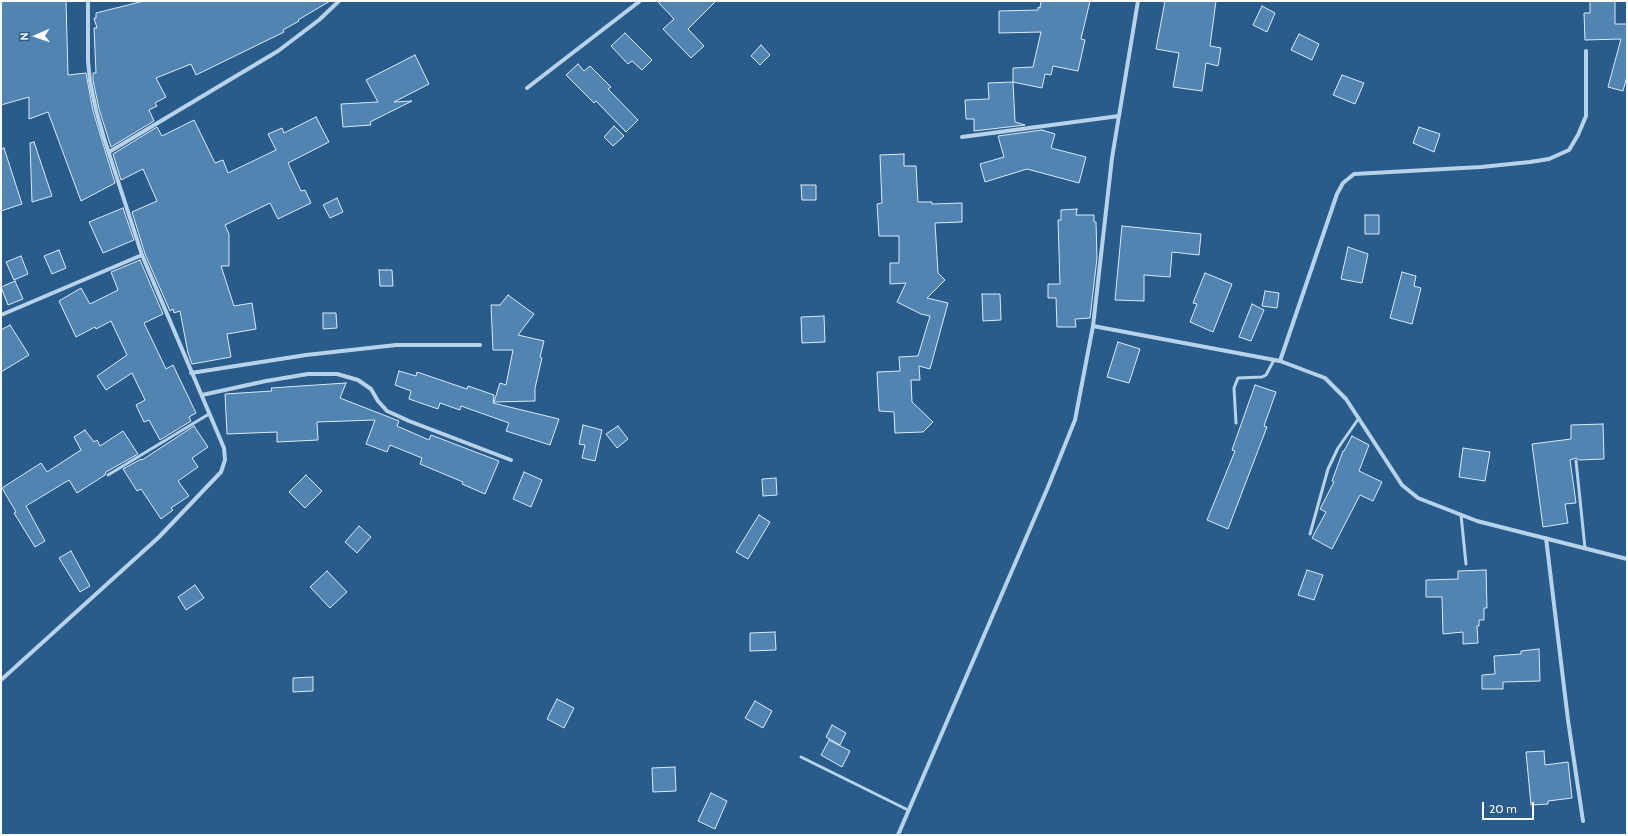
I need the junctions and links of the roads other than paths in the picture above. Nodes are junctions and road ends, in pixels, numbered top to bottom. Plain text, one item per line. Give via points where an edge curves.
1 (88, 1) edge
2 (339, 1) edge
3 (640, 1) edge
4 (1138, 1) edge
5 (1586, 51) dead end
6 (527, 88) dead end
7 (1119, 116) junction
8 (962, 138) dead end
9 (109, 152) junction
10 (142, 255) junction
11 (1, 315) edge
12 (1093, 326) junction
13 (480, 345) dead end
14 (1274, 360) junction
15 (1280, 362) junction
16 (192, 373) junction
17 (202, 395) junction
18 (209, 414) junction
19 (1359, 418) junction
20 (1236, 423) dead end
21 (511, 460) dead end
22 (1576, 461) dead end
23 (108, 475) dead end
24 (1461, 514) junction
25 (1310, 534) dead end
26 (1546, 538) junction
27 (1585, 548) junction
28 (1627, 559) edge
29 (1466, 564) dead end
30 (1, 680) edge
31 (800, 757) dead end
32 (908, 810) junction
33 (1583, 821) dead end
34 (898, 835) edge

1 - 9 street via 90,82
2 - 9 street via 319,20 278,51
3 - 6 street
4 - 7 street
5 - 15 street via 1586,116 1568,150 1549,159 1530,162 1354,174 1342,183 1336,194
7 - 8 street
7 - 12 street via 1108,184
9 - 10 street
10 - 11 street
10 - 16 street
12 - 14 street
12 - 32 street via 1075,420
13 - 16 street via 396,345 306,355
14 - 15 street
14 - 20 lane via 1266,375 1238,378 1234,388
15 - 19 street via 1325,378 1346,399
16 - 17 street
17 - 18 street
17 - 21 street via 308,374 337,374 358,380 371,389 388,411
18 - 23 lane
18 - 30 street via 224,448 225,460 221,472 159,537
19 - 24 street via 1402,485 1418,498
19 - 25 lane via 1338,448 1328,469
22 - 27 lane
24 - 26 street via 1477,521
24 - 29 lane
26 - 27 street
26 - 33 street
27 - 28 street
31 - 32 lane
32 - 34 street

